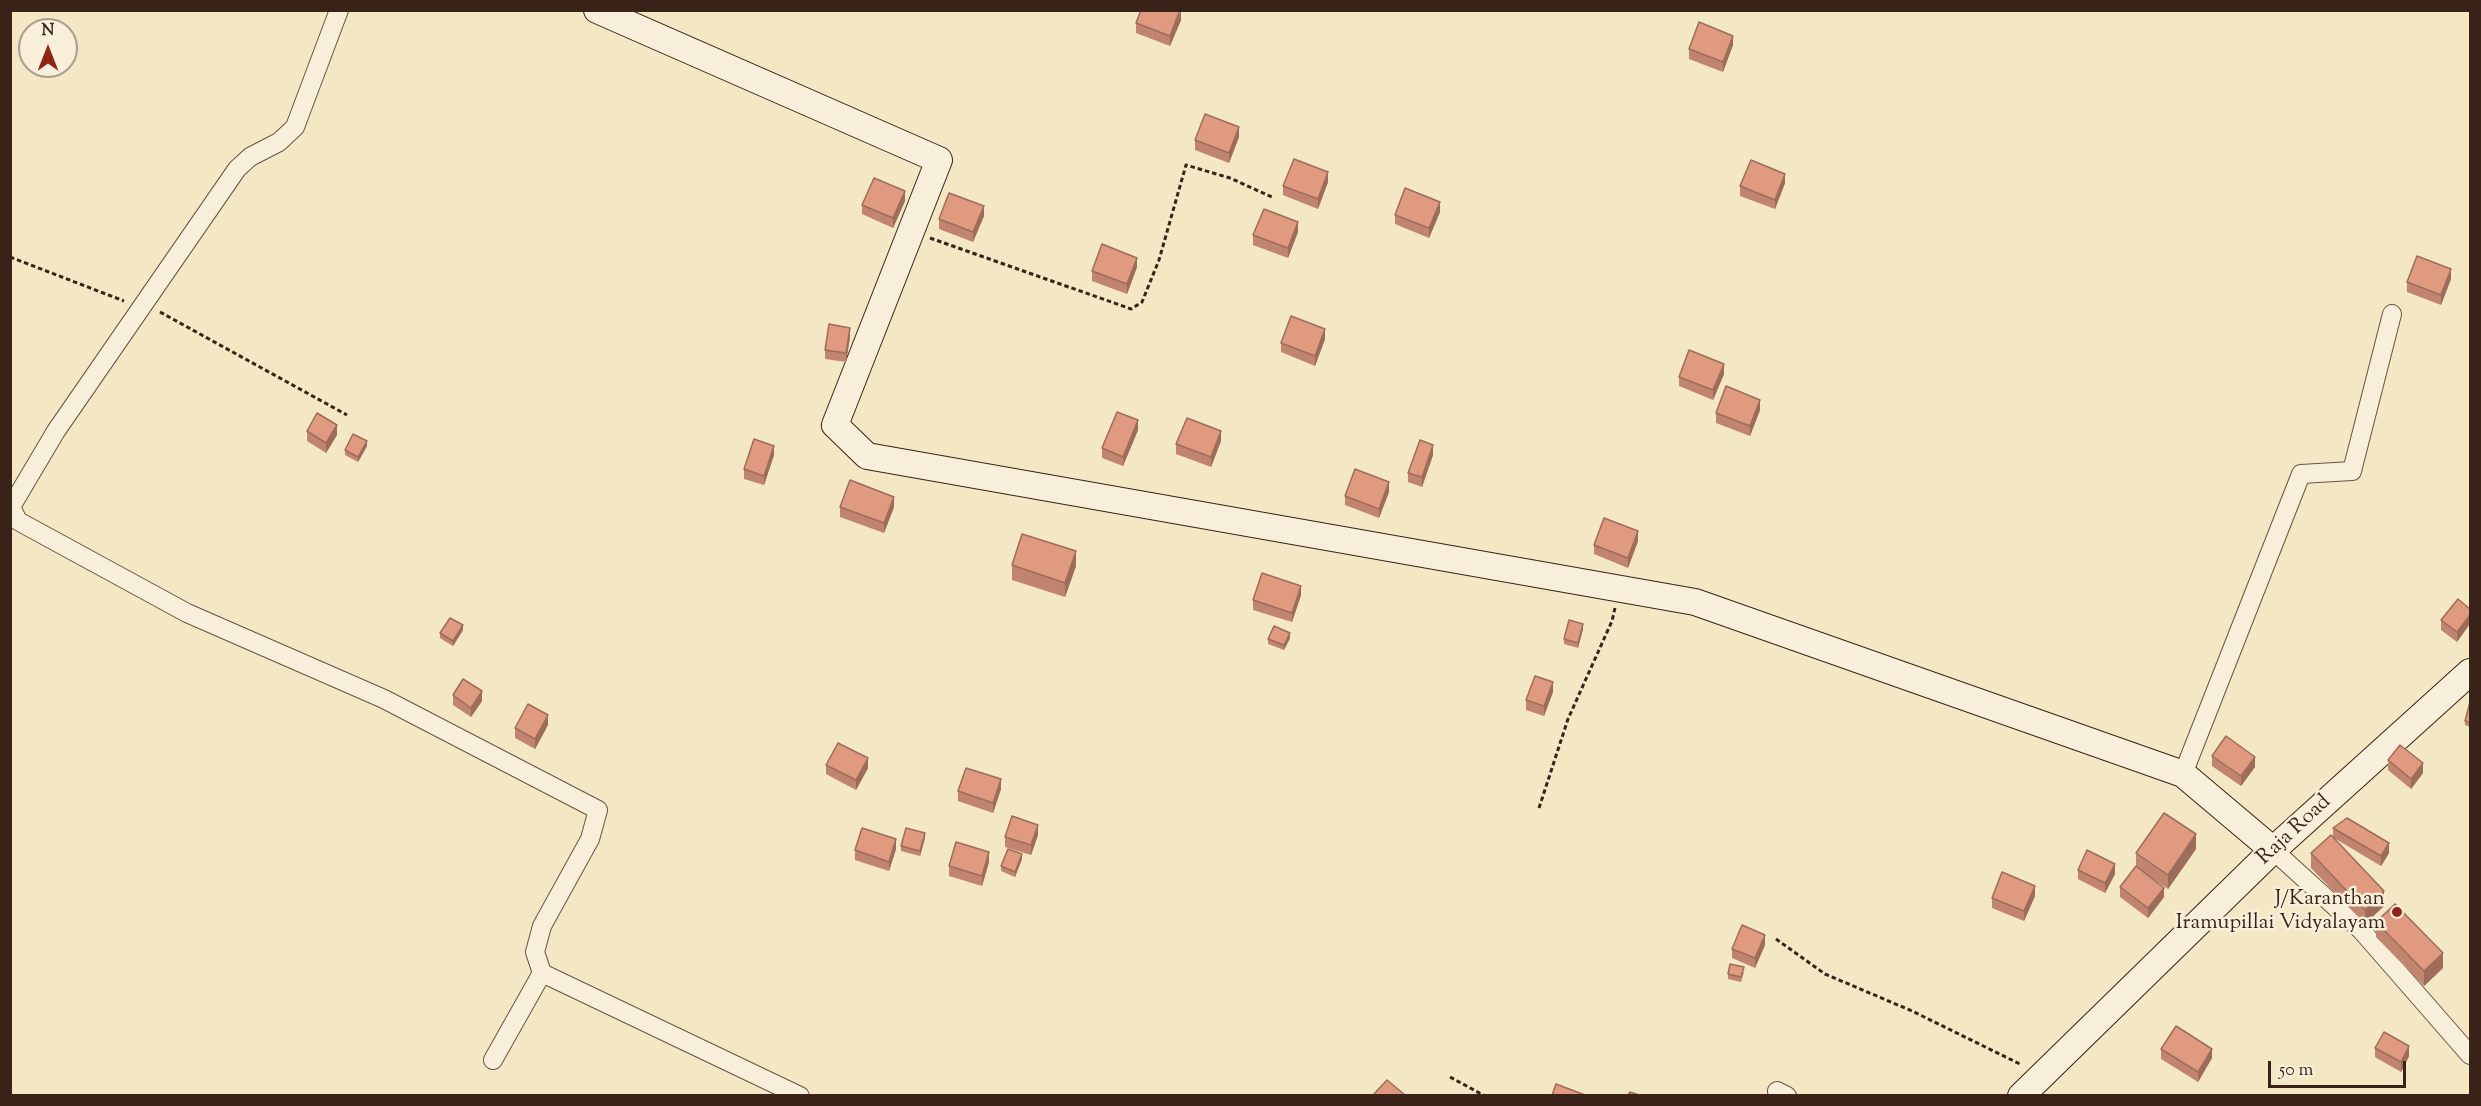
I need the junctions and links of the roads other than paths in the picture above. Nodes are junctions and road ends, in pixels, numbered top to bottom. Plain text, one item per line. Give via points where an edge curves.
1 (339, 10) edge
2 (597, 10) edge
3 (2392, 314) dead end
4 (11, 507) edge
5 (2470, 672) edge
6 (2183, 774) junction
7 (2272, 850) junction
8 (542, 973) junction
9 (2470, 1055) edge
10 (493, 1060) dead end
11 (800, 1095) edge
12 (2020, 1095) edge

1 - 4 street via 295,127 237,169 56,431
2 - 6 street via 939,160 836,425 867,456 1695,602
3 - 6 street via 2352,471 2301,474
4 - 8 street via 18,521 187,613 384,699 598,810 590,840 542,926 535,952
5 - 7 street, Raja Road
6 - 7 street
7 - 9 street via 2361,930
7 - 12 street, Raja Road
8 - 10 street
8 - 11 street

